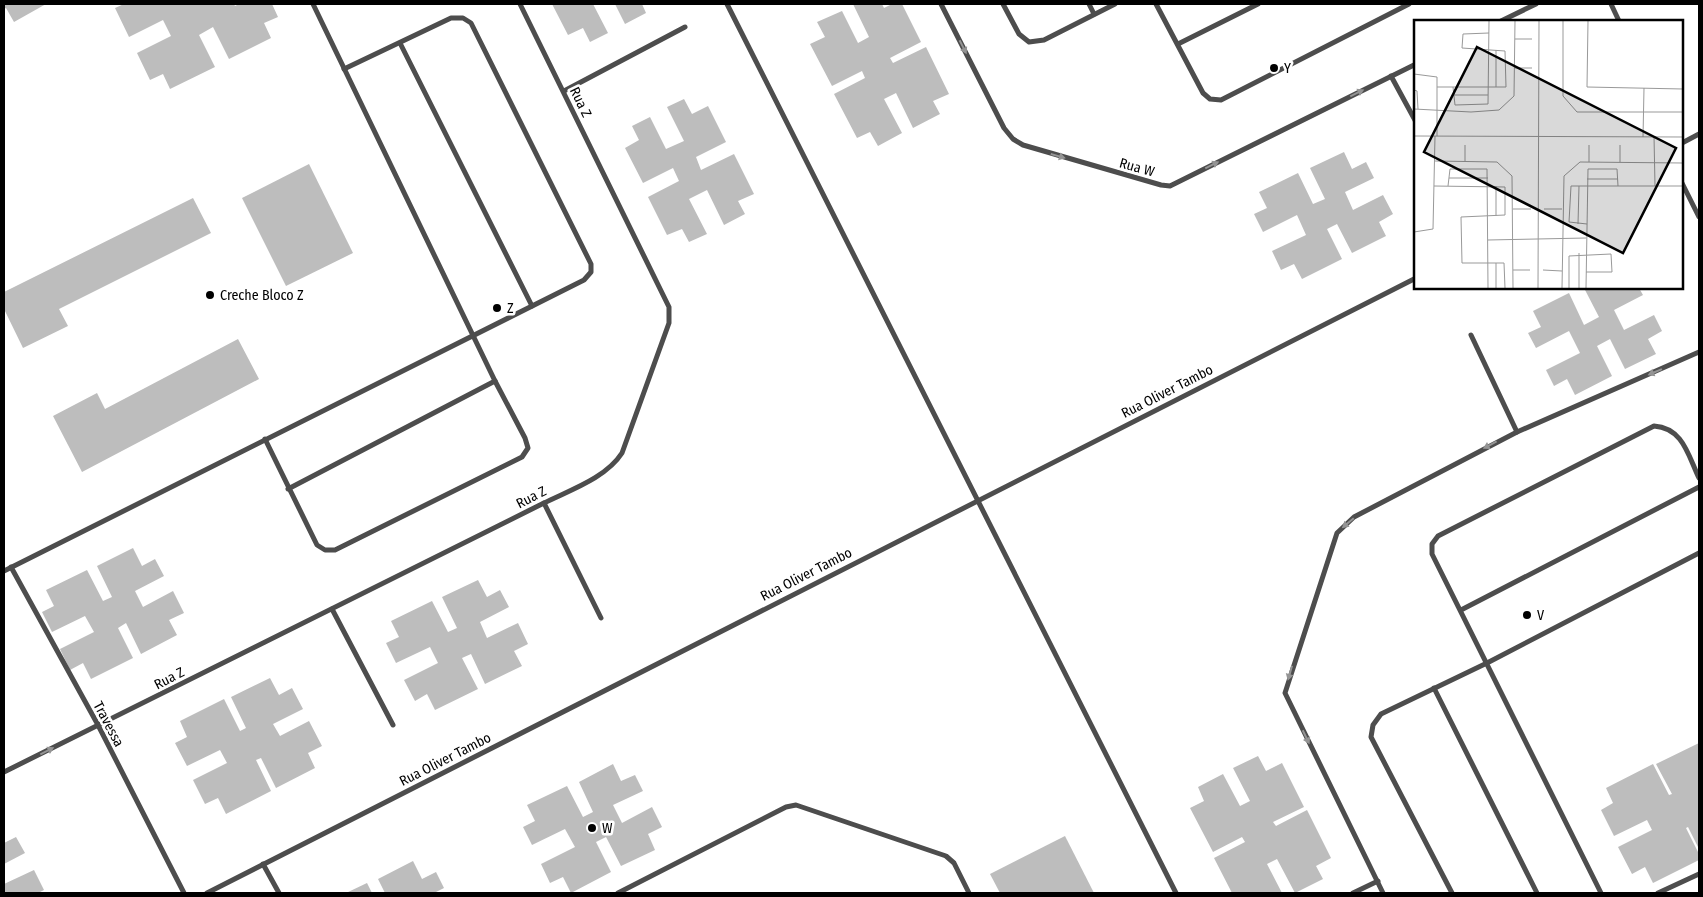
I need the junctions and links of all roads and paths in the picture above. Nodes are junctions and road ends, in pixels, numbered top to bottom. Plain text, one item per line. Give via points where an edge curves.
1 (313, 4) edge
2 (520, 4) edge
3 (727, 4) edge
4 (941, 4) edge
5 (1003, 4) edge
6 (1088, 4) edge
7 (1115, 4) edge
8 (1156, 4) edge
9 (1258, 4) edge
10 (1409, 4) edge
11 (1536, 4) edge
12 (1610, 4) edge
13 (1094, 14) junction
14 (1502, 20) edge
15 (1618, 20) edge
16 (685, 27) dead end
17 (400, 43) junction
18 (1178, 44) junction
19 (1414, 65) edge
20 (344, 69) junction
21 (1391, 76) junction
22 (564, 91) junction
23 (1414, 118) edge
24 (1699, 134) edge
25 (1683, 142) edge
26 (1683, 185) edge
27 (1699, 217) edge
28 (1414, 279) edge
29 (532, 306) junction
30 (474, 335) junction
31 (1470, 335) dead end
32 (1699, 352) edge
33 (495, 381) junction
34 (1517, 432) junction
35 (265, 438) junction
36 (1699, 478) edge
37 (1699, 487) edge
38 (288, 489) junction
39 (977, 500) junction
40 (544, 503) junction
41 (1699, 553) edge
42 (11, 567) junction
43 (4, 570) edge
44 (332, 608) junction
45 (1461, 610) junction
46 (601, 618) dead end
47 (1487, 663) junction
48 (1434, 688) junction
49 (98, 725) junction
50 (393, 725) dead end
51 (4, 772) edge
52 (263, 864) junction
53 (1699, 874) edge
54 (1378, 881) junction
55 (184, 893) edge
56 (207, 893) edge
57 (278, 893) edge
58 (618, 893) edge
59 (969, 893) edge
60 (1176, 893) edge
61 (1353, 893) edge
62 (1384, 893) edge
63 (1452, 893) edge
64 (1537, 893) edge
65 (1601, 893) edge
66 (1658, 893) edge

1 - 20 street
2 - 22 street, Rua Z
3 - 39 street
4 -> 21 street, Rua W via 1004,128 1013,139 1023,145 1161,185 1170,186
5 - 13 street via 1019,34 1029,42 1044,40
6 - 13 street
7 - 13 street
8 - 18 street
9 - 18 street
10 - 18 street via 1221,100 1210,100 1203,93
11 - 14 street
12 - 15 street
16 - 22 street
17 - 20 street
17 - 29 street
17 - 29 street via 451,18 463,18 471,23 591,264 591,272 584,280
19 - 21 street, Rua W
20 - 30 street
21 - 23 street
22 - 40 street, Rua Z via 663,292 669,307 669,323 622,453 615,464
24 - 25 street
26 - 27 street
28 - 39 street, Rua Oliver Tambo
29 - 30 street
30 - 33 street
30 - 35 street
31 - 34 street
32 -> 34 street
33 - 38 street
33 - 38 street via 525,438 528,448 522,457 335,550 325,550 317,544
34 -> 54 street via 1345,524 1332,543 1289,676 1285,693
35 - 38 street
35 - 42 street
36 - 45 street via 1677,434 1666,427 1654,426 1438,536 1432,544 1432,554
37 - 45 street
39 - 52 street, Rua Oliver Tambo
39 - 60 street
40 - 44 street, Rua Z
40 - 46 street
41 - 47 street
42 - 43 street
42 - 49 street, Travessa
44 - 49 street, Rua Z
44 - 50 street
45 - 47 street
47 - 48 street
47 - 65 street
48 - 63 street via 1381,714 1372,725 1371,737
48 - 64 street
51 -> 49 street, Rua Z
49 - 55 street, Travessa
52 - 56 street, Rua Oliver Tambo
52 - 57 street
53 - 66 street
54 - 61 street
54 - 62 street
58 - 59 street via 786,807 796,805 946,856 954,863

